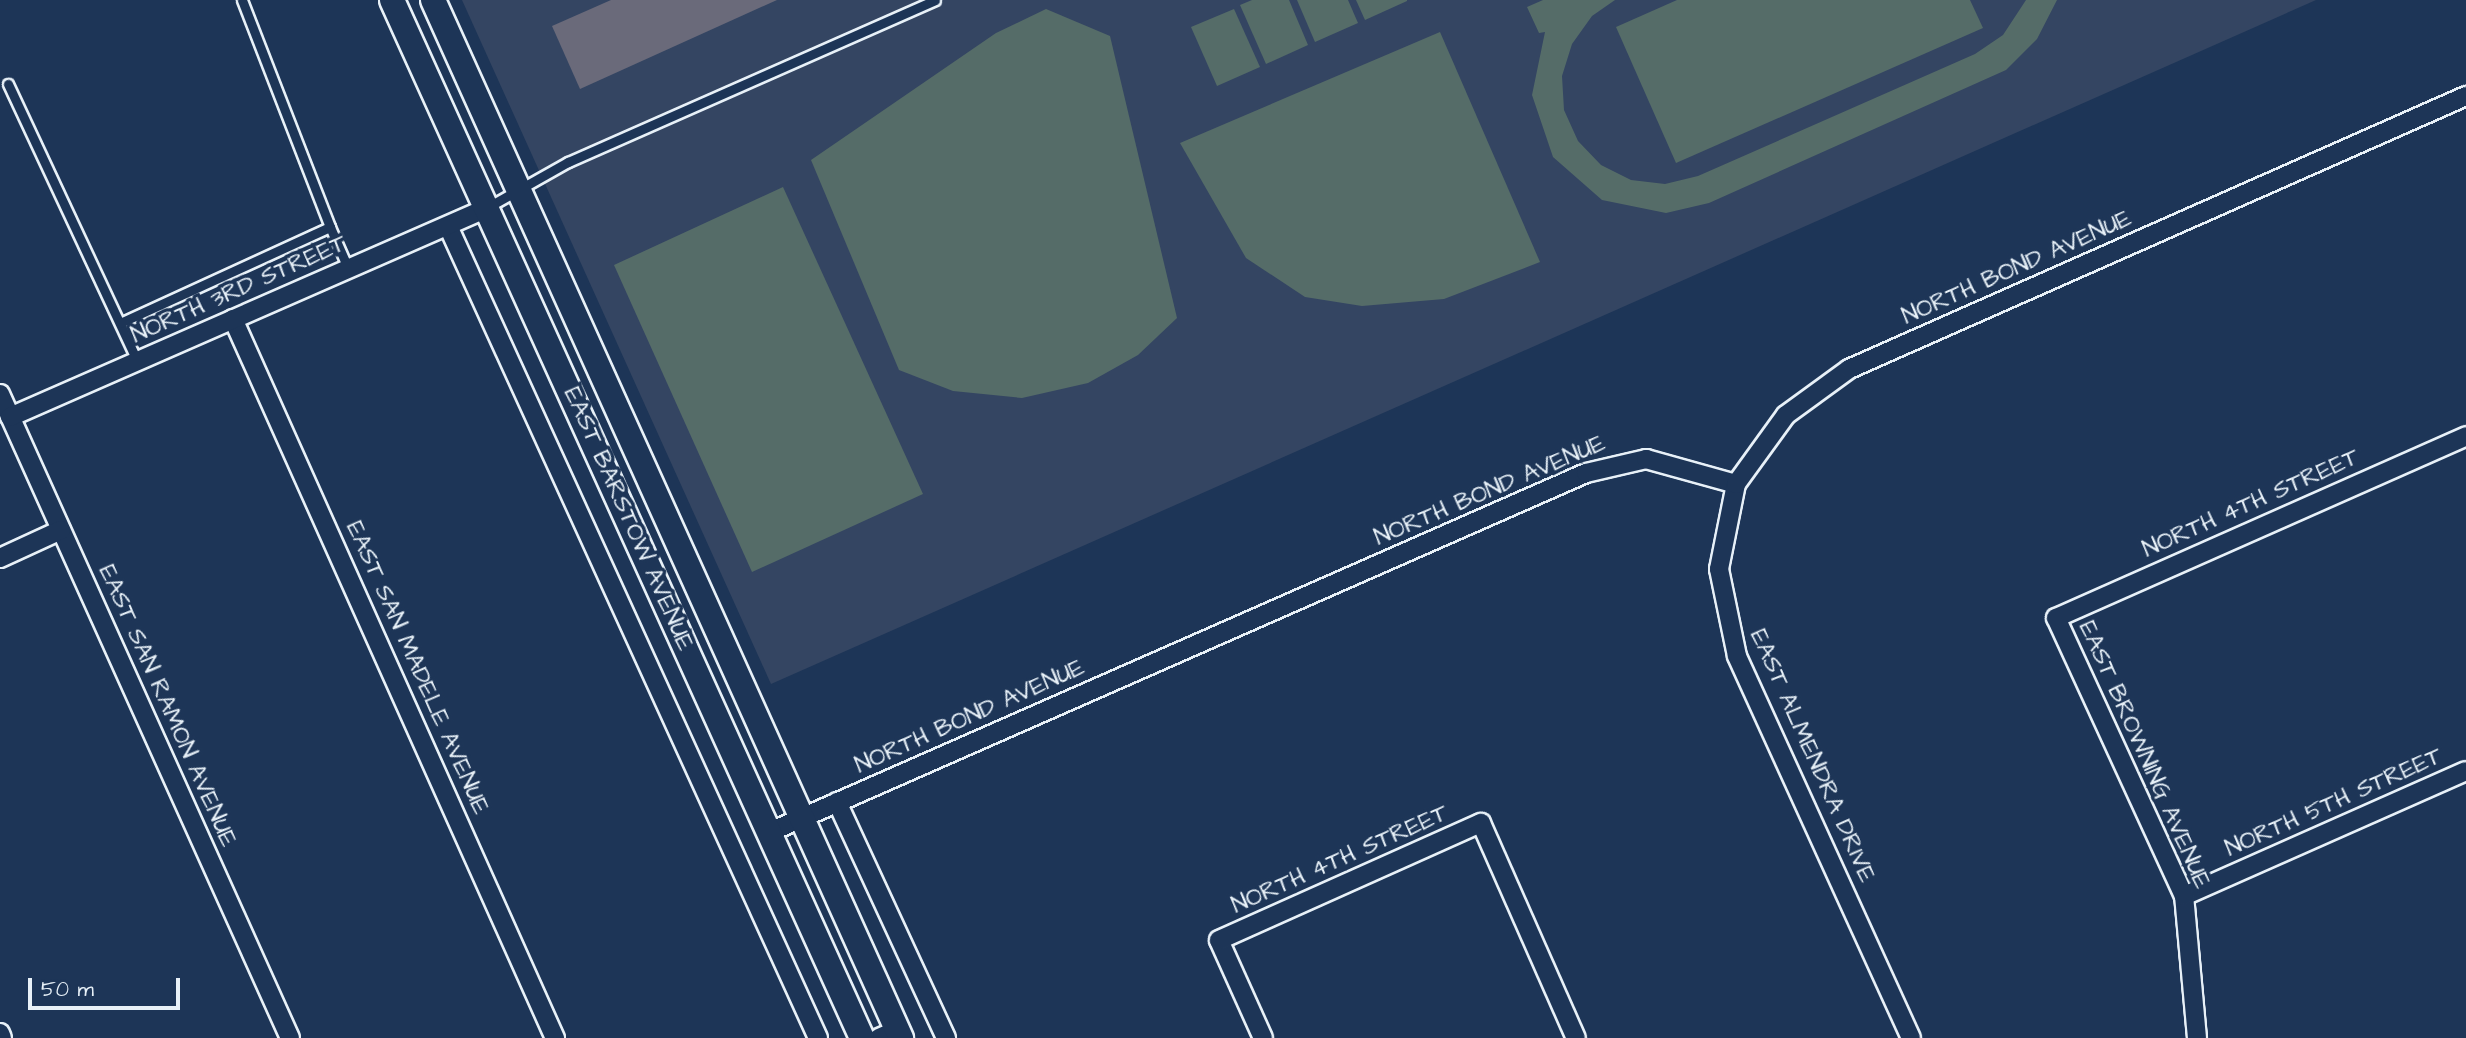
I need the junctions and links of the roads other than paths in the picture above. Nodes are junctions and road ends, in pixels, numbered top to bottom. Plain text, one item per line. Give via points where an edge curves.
1 (242, 0) edge
2 (392, 0) edge
3 (433, 0) edge
4 (935, 0) edge
5 (8, 84) dead end
6 (2466, 96) edge
7 (520, 193) junction
8 (487, 208) junction
9 (448, 226) junction
10 (330, 227) junction
11 (348, 268) junction
12 (233, 319) junction
13 (120, 323) junction
14 (137, 361) junction
15 (0, 394) edge
16 (10, 417) junction
17 (2466, 436) edge
18 (1736, 484) junction
19 (61, 530) junction
20 (0, 558) edge
21 (2056, 618) joint
22 (2466, 771) edge
23 (837, 802) junction
24 (803, 817) junction
25 (770, 832) junction
26 (2184, 896) junction
27 (0, 1033) edge
28 (892, 1035) edge
29 (2, 1038) edge
30 (290, 1038) edge
31 (555, 1038) edge
32 (818, 1038) edge
33 (862, 1038) edge
34 (946, 1038) edge
35 (1263, 1038) edge
36 (1576, 1038) edge
37 (1911, 1038) edge
38 (2197, 1038) edge

1 - 10 lane
2 - 8 main road, EAST BARSTOW AVENUE
3 - 7 main road, EAST BARSTOW AVENUE
4 - 7 lane via 568,162
5 - 13 lane
6 - 18 street, NORTH BOND AVENUE via 1849,369 1786,415
7 - 8 lane
7 - 24 main road, EAST BARSTOW AVENUE
8 - 9 street, NORTH 3RD STREET
8 - 25 main road, EAST BARSTOW AVENUE
9 - 11 street, NORTH 3RD STREET
9 - 32 street
10 - 11 lane
10 - 13 lane
11 - 12 street, NORTH 3RD STREET
12 - 14 street, NORTH 3RD STREET
12 - 31 street, EAST SAN MADELE AVENUE
13 - 14 lane
14 - 16 street, NORTH 3RD STREET
15 - 16 street, EAST SAN RAMON AVENUE
16 - 19 street, EAST SAN RAMON AVENUE
17 - 21 street, NORTH 4TH STREET
18 - 23 street, NORTH BOND AVENUE via 1679,464 1614,463
18 - 37 street, EAST ALMENDRA DRIVE via 1719,569 1737,656
19 - 20 street
19 - 30 street, EAST SAN RAMON AVENUE
21 - 26 street, EAST BROWNING AVENUE
22 - 26 street, NORTH 5TH STREET
23 - 24 street, NORTH BOND AVENUE
23 - 34 street
24 - 25 street, NORTH BOND AVENUE
24 - 28 main road, EAST BARSTOW AVENUE
25 - 33 main road, EAST BARSTOW AVENUE
26 - 38 street, EAST BROWNING AVENUE
27 - 29 street
35 - 36 street, NORTH 4TH STREET via 1219,940 1481,823

